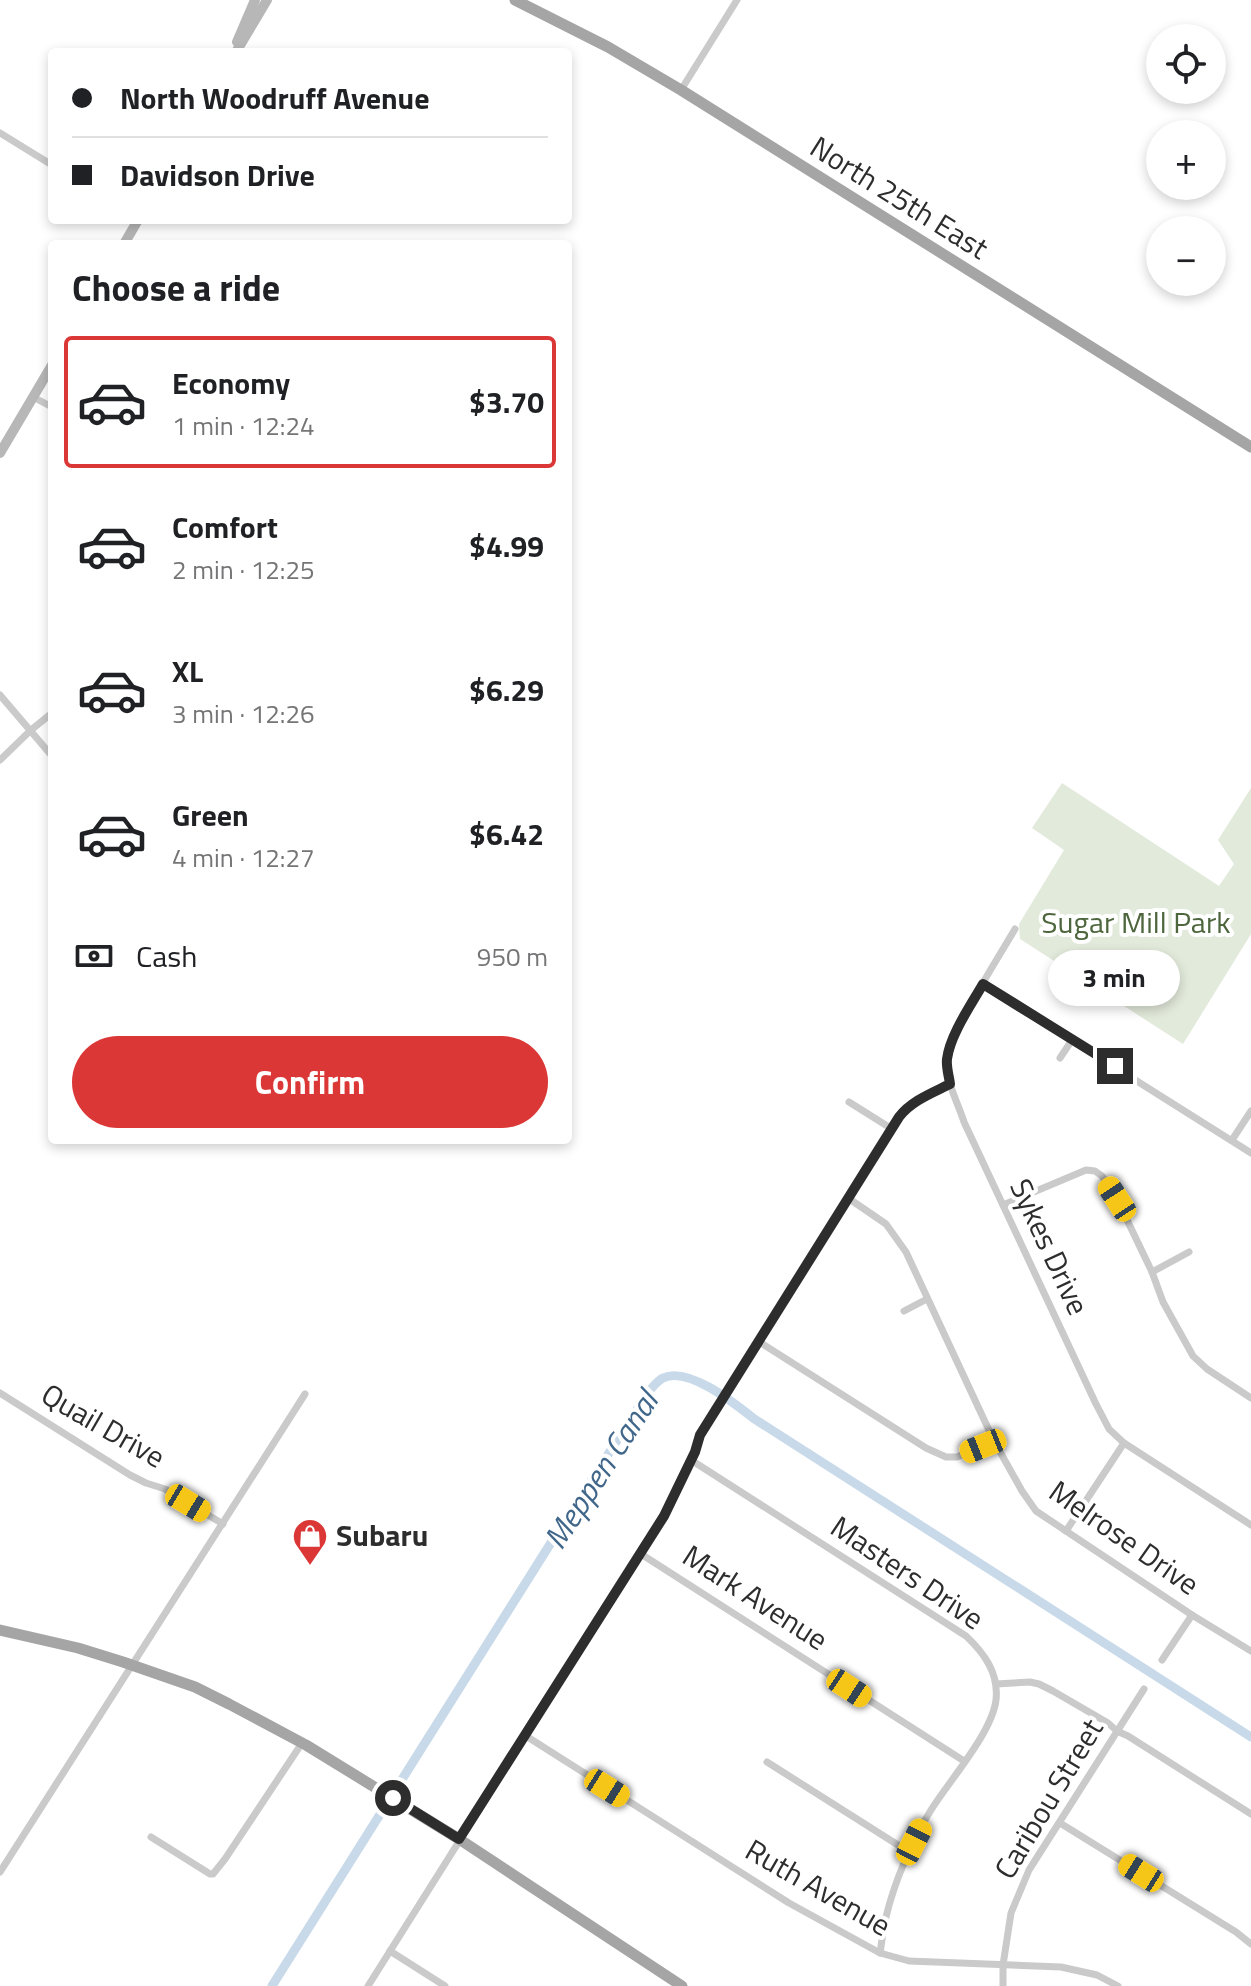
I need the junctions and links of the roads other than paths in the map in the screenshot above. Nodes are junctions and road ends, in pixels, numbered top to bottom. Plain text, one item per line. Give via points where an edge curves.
1 (255, 0) edge
2 (267, 0) edge
3 (515, 0) edge
4 (737, 0) edge
5 (236, 48) edge
6 (237, 48) edge
7 (681, 90) junction
8 (0, 133) edge
9 (48, 163) edge
10 (48, 372) edge
11 (33, 397) junction
12 (48, 405) edge
13 (4, 438) edge
14 (1251, 447) edge
15 (0, 453) edge
16 (0, 695) edge
17 (48, 716) edge
18 (31, 730) junction
19 (48, 751) edge
20 (0, 760) edge
21 (1015, 929) dead end
22 (983, 984) junction
23 (1072, 1040) junction
24 (1060, 1058) dead end
25 (950, 1084) junction
26 (849, 1102) dead end
27 (1251, 1111) edge
28 (892, 1129) junction
29 (1232, 1140) junction
30 (1251, 1153) edge
31 (848, 1198) junction
32 (1003, 1205) junction
33 (1189, 1252) dead end
34 (1152, 1272) junction
35 (927, 1299) junction
36 (904, 1311) dead end
37 (758, 1341) junction
38 (0, 1393) edge
39 (305, 1394) dead end
40 (1251, 1398) edge
41 (994, 1441) junction
42 (1124, 1443) junction
43 (691, 1460) junction
44 (223, 1524) junction
45 (1251, 1525) edge
46 (1066, 1531) junction
47 (641, 1554) junction
48 (1192, 1615) junction
49 (0, 1630) edge
50 (1251, 1651) edge
51 (1162, 1660) dead end
52 (133, 1665) junction
53 (996, 1684) junction
54 (1144, 1689) dead end
55 (1117, 1731) junction
56 (526, 1736) junction
57 (302, 1743) junction
58 (964, 1761) junction
59 (767, 1762) dead end
60 (1251, 1814) edge
61 (1060, 1823) junction
62 (151, 1837) dead end
63 (459, 1839) junction
64 (909, 1852) junction
65 (0, 1872) edge
66 (1251, 1944) edge
67 (390, 1951) junction
68 (880, 1953) junction
69 (1003, 1965) junction
70 (368, 1986) edge
71 (445, 1986) edge
72 (682, 1986) edge
73 (1003, 1986) edge
74 (1118, 1986) edge

1 - 5 main road
2 - 6 main road
3 - 7 main road, North 25th East
4 - 7 street
7 - 14 main road, North 25th East
8 - 9 street
10 - 11 main road
11 - 12 street
11 - 13 main road
13 - 15 main road
16 - 18 street
17 - 18 street
18 - 19 street
18 - 20 street
21 - 22 street, Sykes Drive
22 - 23 street
22 - 25 street, Sykes Drive via 949,1050
23 - 24 street
23 - 29 street
25 - 28 street via 902,1113
25 - 32 street, Sykes Drive
26 - 28 street
27 - 29 street
28 - 31 street
29 - 30 street
31 - 35 street, Melrose Drive via 886,1224 906,1252
31 - 37 street
32 - 34 street via 1086,1170 1095,1171 1117,1199
32 - 42 street, Sykes Drive via 1096,1404 1109,1429
33 - 34 street
34 - 40 street via 1193,1356
35 - 36 street
35 - 41 street, Melrose Drive
37 - 41 street via 946,1457
37 - 43 street via 700,1435
38 - 44 street, Quail Drive via 130,1475
39 - 44 street
41 - 46 street, Melrose Drive via 1036,1511
42 - 45 street, Sykes Drive
42 - 46 street
43 - 47 street
43 - 53 street, Masters Drive via 966,1636 989,1663
44 - 52 street
46 - 48 street, Melrose Drive
47 - 56 street
47 - 58 street, Mark Avenue
48 - 50 street, Melrose Drive
48 - 51 street
49 - 52 main road
52 - 57 main road via 195,1687
52 - 65 street
53 - 55 street via 1039,1684
53 - 58 street via 991,1718
54 - 55 street, Caribou Street
55 - 60 street
55 - 61 street, Caribou Street
56 - 63 street
56 - 68 street, Ruth Avenue via 789,1903
57 - 62 street via 213,1874
57 - 63 main road
58 - 64 street
59 - 64 street
61 - 66 street
61 - 69 street, Caribou Street via 1019,1892
63 - 67 street
63 - 72 main road
64 - 68 street via 886,1917
67 - 70 street
67 - 71 street
68 - 69 street, Ruth Avenue via 909,1961
69 - 73 street, Caribou Street
69 - 74 street, Ruth Avenue via 1079,1970

